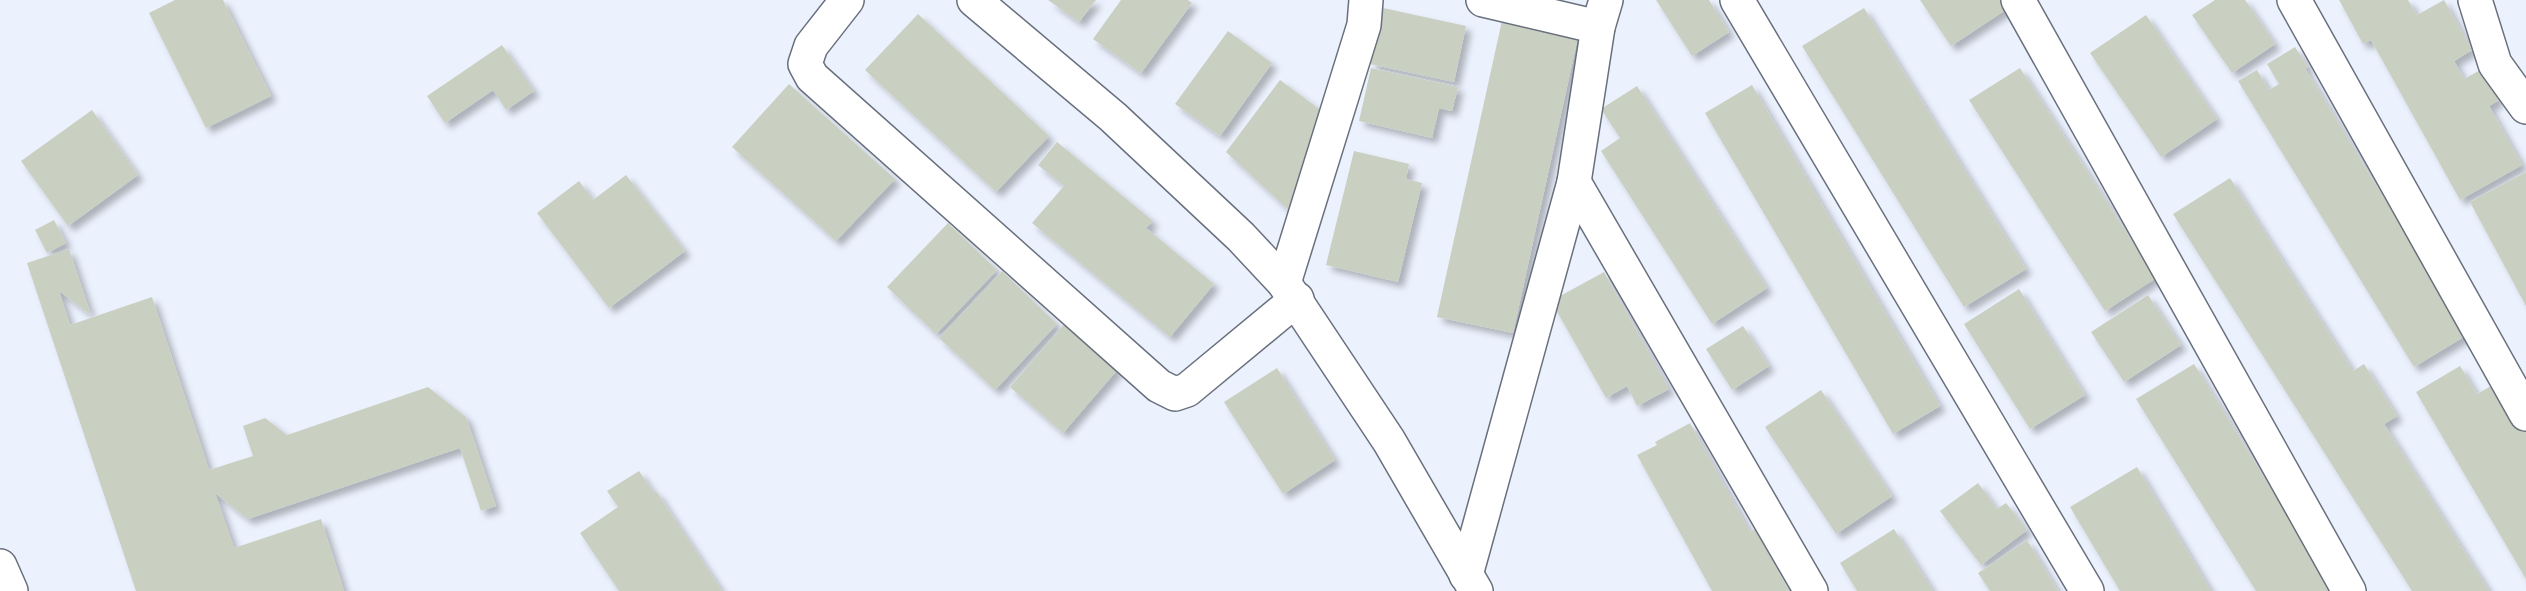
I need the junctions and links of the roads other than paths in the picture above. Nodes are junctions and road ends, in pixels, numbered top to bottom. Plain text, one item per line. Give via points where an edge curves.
1 (847, 0) edge
2 (974, 0) edge
3 (1366, 0) edge
4 (1483, 0) edge
5 (1737, 0) edge
6 (2018, 0) edge
7 (2294, 0) edge
8 (2475, 0) edge
9 (1602, 13) edge
10 (2526, 107) edge
11 (1574, 182) junction
12 (1290, 291) junction
13 (2526, 414) edge
14 (0, 566) edge
15 (1471, 583) edge
16 (10, 591) edge
17 (1811, 591) edge
18 (2087, 591) edge
19 (2349, 591) edge

1 - 12 street via 811,46 805,64 812,76 1159,386 1174,394 1187,390
2 - 12 street via 1113,117 1241,237
3 - 12 street via 1364,25
4 - 9 street
5 - 18 street
6 - 19 street
7 - 13 street
8 - 10 street via 2495,63
9 - 11 street
11 - 15 street
11 - 17 street
12 - 15 street via 1389,441
14 - 16 street

